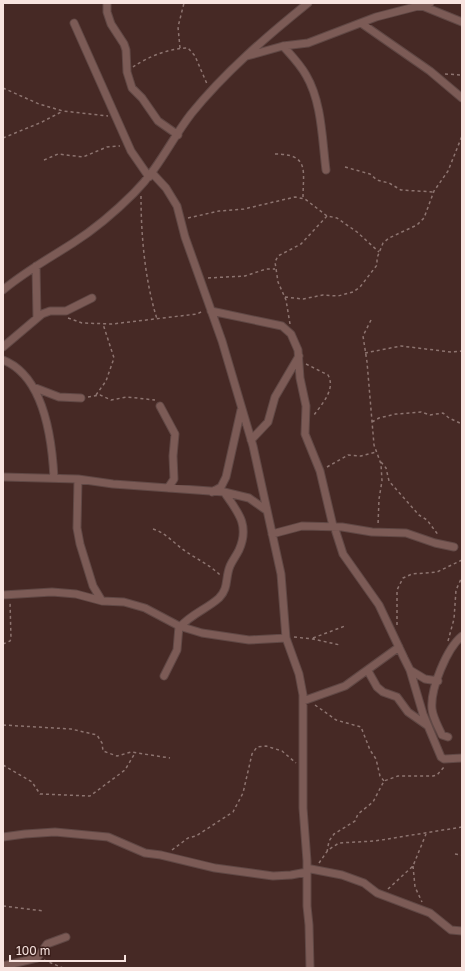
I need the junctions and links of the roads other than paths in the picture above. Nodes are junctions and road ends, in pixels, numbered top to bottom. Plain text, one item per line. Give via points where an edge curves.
1 (107, 3) edge
2 (308, 3) edge
3 (430, 3) edge
4 (420, 5) junction
5 (462, 22) edge
6 (74, 23) dead end
7 (361, 23) junction
8 (283, 46) junction
9 (244, 57) junction
10 (462, 98) edge
11 (178, 135) junction
12 (326, 170) dead end
13 (151, 175) junction
14 (36, 266) junction
15 (3, 290) edge
16 (92, 298) dead end
17 (210, 308) junction
18 (37, 318) junction
19 (3, 348) edge
20 (299, 359) junction
21 (3, 360) edge
22 (33, 387) junction
23 (81, 398) road end
24 (160, 406) road end
25 (242, 408) junction
26 (251, 440) junction
27 (3, 477) edge
28 (54, 478) junction
29 (78, 479) junction
30 (168, 488) junction
31 (212, 492) junction
32 (224, 492) junction
33 (266, 510) junction
34 (334, 526) junction
35 (272, 534) junction
36 (454, 547) dead end
37 (7, 595) edge
38 (102, 601) junction
39 (180, 627) junction
40 (462, 636) edge
41 (286, 638) junction
42 (399, 647) junction
43 (410, 670) junction
44 (368, 671) junction
45 (164, 676) dead end
46 (438, 681) junction
47 (306, 700) junction
48 (429, 726) junction
49 (448, 737) dead end
50 (462, 758) edge
51 (3, 837) edge
52 (309, 870) junction
53 (462, 931) edge
54 (66, 937) dead end
55 (3, 966) edge
56 (310, 968) edge

1 - 11 street via 110,24 126,50 127,72 132,88 158,121
2 - 9 street
3 - 4 street
4 - 5 street
4 - 7 street
6 - 13 street via 128,145 139,165
7 - 8 street via 308,43
7 - 10 street via 430,71
8 - 9 street
8 - 12 street via 298,63 310,85 318,108
9 - 11 street via 191,115
11 - 13 street
13 - 14 street via 103,222
13 - 17 street via 170,194 181,219
14 - 15 street
14 - 18 street
16 - 18 street via 74,308 42,314
17 - 20 street via 282,326 291,334 297,345
17 - 25 street
18 - 19 street
20 - 26 street via 275,397 268,422
20 - 34 street via 306,406 305,434 320,471
21 - 22 street via 21,370
22 - 23 street via 59,397
22 - 28 street via 49,428
24 - 30 street via 175,434 174,479
25 - 26 street
25 - 31 street via 226,477 220,487
26 - 33 street
27 - 28 street
28 - 29 street
29 - 30 street
29 - 38 street via 77,528 80,544 93,586
30 - 31 street
31 - 32 street
32 - 33 street via 249,498
32 - 39 street via 239,513 244,527 241,545 230,566 228,582 221,597 186,620
33 - 35 street
34 - 35 street via 302,526
34 - 36 street via 379,533 406,533
34 - 42 street via 343,554 379,605
35 - 41 street via 281,574
37 - 38 street via 66,592
38 - 39 street via 124,602 145,608
39 - 41 street via 236,639
39 - 45 street via 175,658
40 - 46 street via 444,660
41 - 47 street
42 - 43 street
42 - 44 street
43 - 46 street via 425,679
43 - 48 street
44 - 47 street via 345,686
44 - 48 street via 377,687 397,697 408,712
46 - 49 street via 432,709 442,735
47 - 52 street via 304,827
48 - 50 street via 442,757
51 - 52 street via 55,832 108,837 145,853 215,868 273,876
52 - 53 street via 342,875 364,882 377,893 430,913 451,930
52 - 56 street
54 - 55 street via 47,944 33,960

